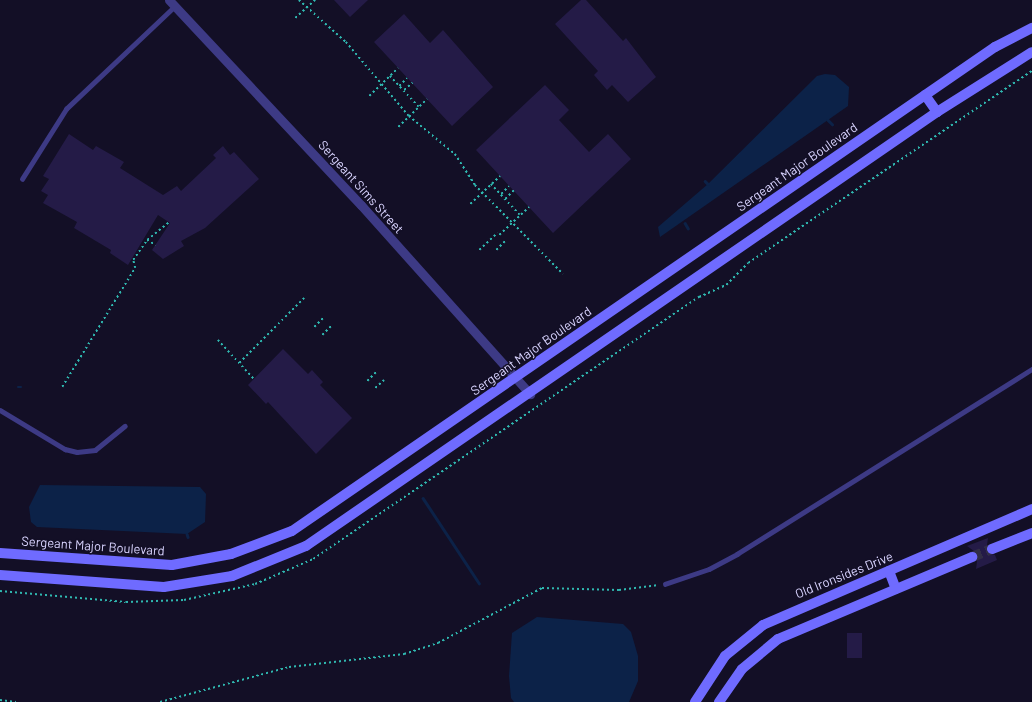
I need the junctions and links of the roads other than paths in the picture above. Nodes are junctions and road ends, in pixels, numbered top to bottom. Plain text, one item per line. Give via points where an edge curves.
1 (172, 3) edge
2 (1032, 28) edge
3 (1032, 52) edge
4 (925, 95) junction
5 (937, 112) junction
6 (22, 179) dead end
7 (1032, 368) edge
8 (515, 377) junction
9 (530, 394) junction
10 (0, 410) edge
11 (124, 426) dead end
12 (1032, 509) edge
13 (1032, 533) edge
14 (992, 549) tunnel mouth
15 (0, 553) edge
16 (972, 557) tunnel mouth
17 (59, 558) junction
18 (889, 571) junction
19 (0, 575) edge
20 (59, 577) junction
21 (665, 584) road end
22 (896, 589) junction
23 (695, 702) edge
24 (719, 702) edge

1 - 6 lane via 66,109
1 - 8 street, Sergeant Sims Street via 361,204
2 - 4 street, Sergeant Major Boulevard via 995,47
3 - 5 street
4 - 5 street
4 - 8 street, Sergeant Major Boulevard
5 - 9 street
7 - 21 lane via 737,554 709,568
8 - 9 street, Sergeant Sims Street
8 - 17 street, Sergeant Major Boulevard via 292,531 230,554 172,565
9 - 20 street via 306,546 232,576 164,587
10 - 11 lane via 64,450 77,452 95,450
12 - 18 street, Old Ironsides Drive
13 - 14 street
15 - 17 street, Sergeant Major Boulevard
16 - 22 street
17 - 20 street
18 - 22 street
18 - 23 street, Old Ironsides Drive via 793,609 756,629 725,656
19 - 20 street
22 - 24 street via 770,644 742,669

